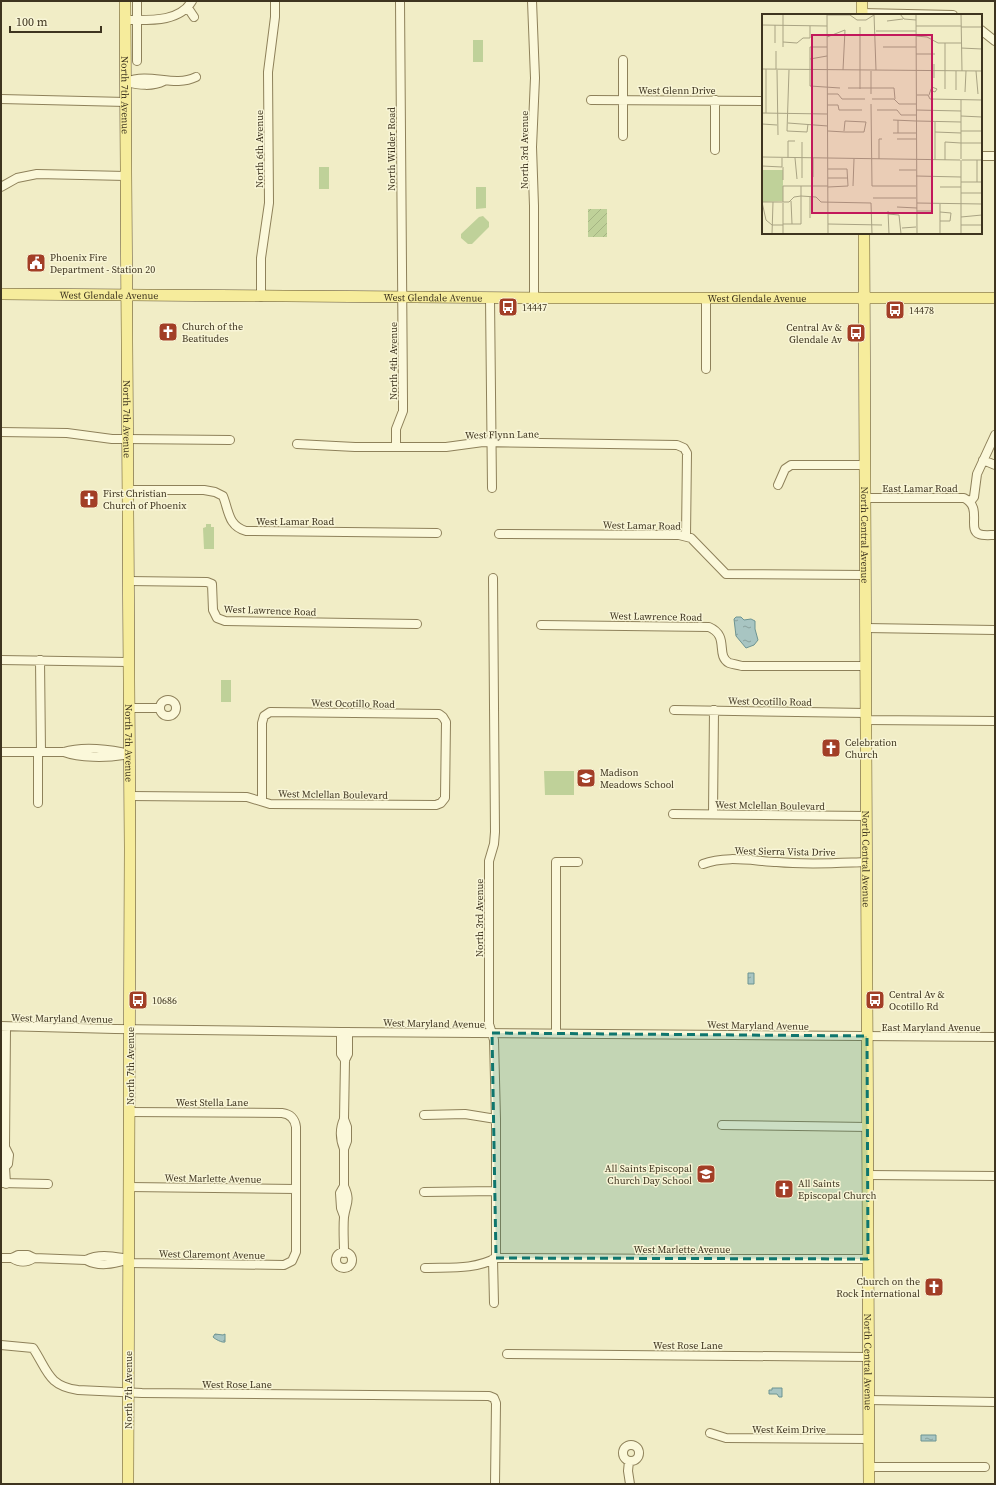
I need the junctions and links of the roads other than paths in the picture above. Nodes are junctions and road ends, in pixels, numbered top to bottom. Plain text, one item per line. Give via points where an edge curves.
1 (125, 1) edge
2 (137, 1) edge
3 (275, 1) edge
4 (400, 1) edge
5 (532, 1) edge
6 (862, 1) edge
7 (190, 5) edge
8 (862, 14) edge
9 (942, 14) edge
10 (194, 17) dead end
11 (125, 20) junction
12 (138, 20) junction
13 (983, 35) edge
14 (995, 41) edge
15 (623, 60) dead end
16 (137, 61) dead end
17 (196, 77) dead end
18 (126, 82) junction
19 (1, 99) edge
20 (591, 100) dead end
21 (623, 100) junction
22 (715, 100) junction
23 (762, 101) edge
24 (126, 102) junction
25 (623, 136) dead end
26 (715, 150) dead end
27 (982, 156) edge
28 (995, 156) edge
29 (126, 176) junction
30 (1, 187) edge
31 (864, 234) edge
32 (1, 294) edge
33 (127, 296) junction
34 (261, 297) junction
35 (706, 297) junction
36 (403, 298) junction
37 (490, 298) junction
38 (534, 298) junction
39 (865, 298) junction
40 (995, 298) edge
41 (706, 369) dead end
42 (1, 432) edge
43 (995, 435) edge
44 (127, 439) junction
45 (230, 440) dead end
46 (492, 442) junction
47 (297, 444) dead end
48 (396, 447) junction
49 (983, 460) junction
50 (865, 465) junction
51 (995, 465) edge
52 (778, 484) dead end
53 (492, 488) dead end
54 (128, 490) junction
55 (866, 498) junction
56 (970, 502) junction
57 (437, 532) dead end
58 (499, 534) dead end
59 (995, 535) edge
60 (686, 536) junction
61 (865, 575) junction
62 (493, 578) dead end
63 (128, 581) junction
64 (417, 624) dead end
65 (541, 625) dead end
66 (866, 628) junction
67 (995, 630) edge
68 (1, 660) edge
69 (40, 660) junction
70 (128, 662) junction
71 (866, 666) junction
72 (129, 708) junction
73 (160, 708) dead end
74 (674, 710) dead end
75 (714, 710) junction
76 (866, 716) junction
77 (995, 721) edge
78 (1, 752) edge
79 (40, 752) junction
80 (129, 754) junction
81 (130, 796) junction
82 (262, 800) junction
83 (38, 803) dead end
84 (441, 804) joint
85 (673, 814) dead end
86 (714, 814) junction
87 (866, 816) junction
88 (578, 862) dead end
89 (867, 862) junction
90 (703, 864) dead end
91 (3, 1026) edge
92 (130, 1030) junction
93 (344, 1032) junction
94 (492, 1033) junction
95 (556, 1033) junction
96 (867, 1036) junction
97 (995, 1037) edge
98 (129, 1112) junction
99 (424, 1115) dead end
100 (496, 1119) junction
101 (722, 1125) dead end
102 (868, 1127) junction
103 (868, 1175) junction
104 (995, 1176) edge
105 (3, 1184) edge
106 (48, 1184) dead end
107 (129, 1187) junction
108 (296, 1189) junction
109 (496, 1191) junction
110 (424, 1192) dead end
111 (344, 1253) dead end
112 (1, 1258) edge
113 (495, 1258) junction
114 (868, 1259) junction
115 (129, 1261) junction
116 (425, 1268) dead end
117 (494, 1303) dead end
118 (1, 1345) edge
119 (507, 1354) dead end
120 (868, 1357) junction
121 (128, 1392) junction
122 (868, 1400) junction
123 (995, 1402) edge
124 (710, 1433) dead end
125 (869, 1439) junction
126 (629, 1461) dead end
127 (869, 1467) junction
128 (986, 1467) dead end
129 (128, 1484) edge
130 (495, 1484) edge
131 (630, 1484) edge
132 (869, 1484) edge

1 - 11 main road, North 7th Avenue
2 - 12 street, North 7th Avenue
3 - 34 street, North 6th Avenue via 268,72 269,203 261,258
4 - 36 street, North Wilder Road
5 - 38 street, North 3rd Avenue via 535,78 532,147
6 - 8 main road
7 - 10 street
7 - 12 street via 165,18
8 - 9 street
11 - 12 street
11 - 18 main road, North 7th Avenue
12 - 16 street, North 7th Avenue
13 - 14 street
15 - 21 street
17 - 18 street via 188,81 136,78
18 - 24 main road, North 7th Avenue
19 - 24 street
20 - 21 street, West Glenn Drive
21 - 22 street, West Glenn Drive
21 - 25 street
22 - 23 street, West Glenn Drive
22 - 26 street
24 - 29 main road, North 7th Avenue
27 - 28 street
29 - 30 street via 37,174 17,178
29 - 33 main road, North 7th Avenue
31 - 39 main road, North Central Avenue
32 - 33 main road, West Glendale Avenue
33 - 34 main road, West Glendale Avenue
33 - 44 main road, North 7th Avenue
34 - 36 main road, West Glendale Avenue
35 - 38 main road, West Glendale Avenue
35 - 39 main road, West Glendale Avenue
35 - 41 street
36 - 37 main road, West Glendale Avenue
36 - 48 street, North 4th Avenue via 404,402 396,429
37 - 38 main road, West Glendale Avenue
37 - 46 street
39 - 40 main road, West Glendale Avenue
39 - 50 main road, North Central Avenue
42 - 44 street via 67,433
43 - 49 street
44 - 45 street
44 - 54 main road, North 7th Avenue
46 - 48 street, West Flynn Lane via 446,447
46 - 53 street
46 - 60 street, West Flynn Lane via 677,445 684,448 687,453
47 - 48 street, West Flynn Lane
49 - 51 street
49 - 56 street via 977,474 974,497
50 - 52 street via 791,465 785,469
50 - 55 main road, North Central Avenue
54 - 57 street, West Lamar Road via 215,492 223,496 232,523 246,531
54 - 63 main road, North 7th Avenue
55 - 56 street, East Lamar Road via 960,498
55 - 61 main road, North Central Avenue
56 - 59 street via 974,510 975,531 980,535
58 - 60 street, West Lamar Road
60 - 61 street, West Lamar Road via 694,540 726,574
61 - 66 main road, North Central Avenue
62 - 94 street, North 3rd Avenue via 494,840 489,861 489,1024
63 - 64 street, West Lawrence Road via 212,584 213,610 217,618 225,621
63 - 70 main road, North 7th Avenue
65 - 71 street, West Lawrence Road via 709,627 719,633 724,657 728,662 742,666
66 - 67 street
66 - 71 main road, North Central Avenue
68 - 69 street
69 - 70 street
69 - 79 street
70 - 72 main road, North 7th Avenue
71 - 76 main road, North Central Avenue
72 - 73 street
72 - 80 main road, North 7th Avenue
74 - 75 street, West Ocotillo Road
75 - 76 street, West Ocotillo Road
75 - 86 street
76 - 77 street, West Ocotillo Road
76 - 87 main road, North Central Avenue
78 - 79 street
79 - 80 street via 113,756
79 - 83 street
80 - 81 main road, North 7th Avenue
81 - 82 street, West Mclellan Boulevard
81 - 92 main road, North 7th Avenue
82 - 84 street, West Mclellan Boulevard via 270,804
82 - 84 street, West Ocotillo Road via 262,723 264,716 270,712 439,714 446,722 445,798
85 - 86 street, West Mclellan Boulevard
86 - 87 street, West Mclellan Boulevard
87 - 89 main road, North Central Avenue
88 - 95 street via 556,862
89 - 90 street, West Sierra Vista Drive via 736,860
89 - 96 main road, North Central Avenue
91 - 92 street, West Maryland Avenue
91 - 105 street via 5,1147 9,1154
92 - 93 street, West Maryland Avenue
92 - 98 main road, North 7th Avenue
93 - 94 street, West Maryland Avenue
93 - 111 street via 348,1054 345,1060 344,1119 347,1127 344,1186 348,1193 348,1206 344,1216
94 - 95 street, West Maryland Avenue
94 - 100 street, North 3rd Avenue
95 - 96 street, West Maryland Avenue
96 - 97 street, East Maryland Avenue
96 - 102 main road, North Central Avenue
98 - 107 main road, North 7th Avenue
98 - 108 street, West Stella Lane via 288,1114 293,1118 296,1127
99 - 100 street via 465,1114
100 - 109 street, North 3rd Avenue
101 - 102 street
102 - 103 main road, North Central Avenue
103 - 104 street
103 - 114 main road, North Central Avenue
105 - 106 street
107 - 108 street, West Marlette Avenue
107 - 115 main road, North 7th Avenue
108 - 115 street, West Claremont Avenue via 296,1252 288,1264
109 - 110 street
109 - 113 street, North 3rd Avenue
112 - 115 street, West Claremont Avenue via 28,1255 34,1258 86,1260 93,1264 98,1260 113,1264
113 - 114 street, West Marlette Avenue
113 - 116 street via 471,1267
113 - 117 street, North 3rd Avenue
114 - 120 main road, North Central Avenue
115 - 121 main road, North 7th Avenue
118 - 121 street, West Rose Lane via 33,1348 51,1378 68,1388
119 - 120 street, West Rose Lane
120 - 122 main road, North Central Avenue
121 - 129 main road, North 7th Avenue
121 - 130 street, West Rose Lane via 488,1396 494,1398 496,1403
122 - 123 street
122 - 125 main road, North Central Avenue
124 - 125 street, West Keim Drive via 726,1438
125 - 127 main road, North Central Avenue
126 - 131 street
127 - 128 street
127 - 132 main road, North Central Avenue

